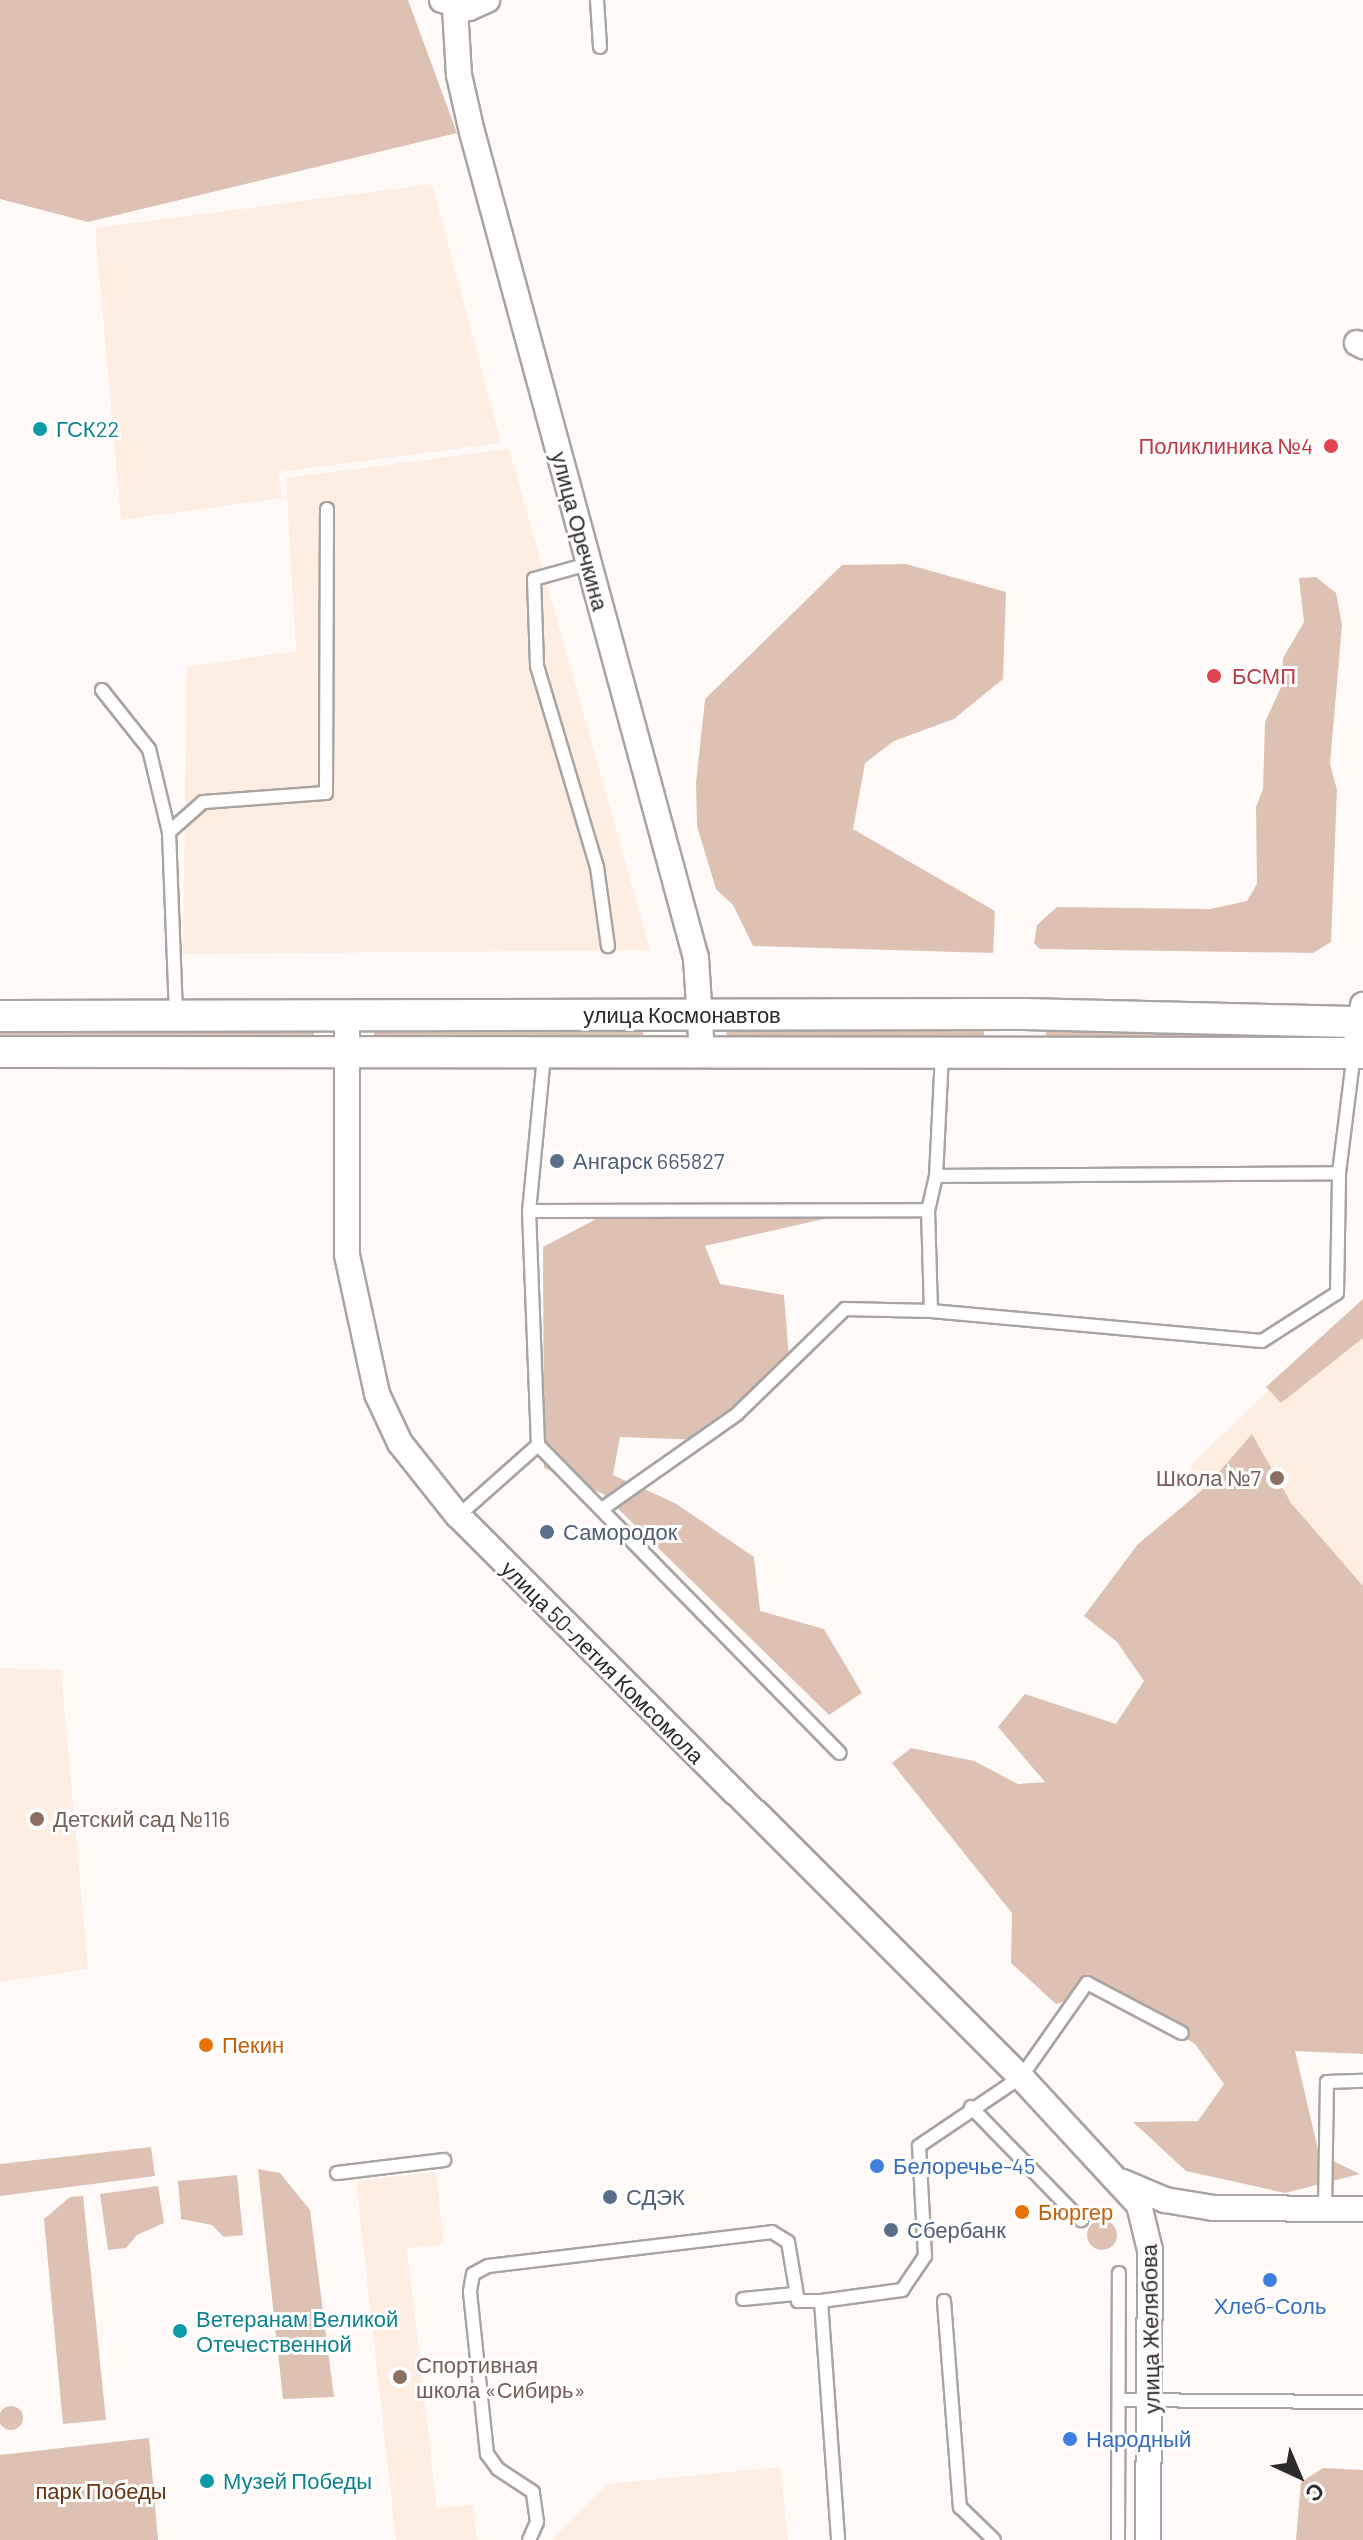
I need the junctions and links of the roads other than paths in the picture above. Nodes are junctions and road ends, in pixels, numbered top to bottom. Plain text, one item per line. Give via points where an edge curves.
1 (487, 0) edge
2 (597, 0) edge
3 (448, 4) edge
4 (600, 47) dead end
5 (327, 509) dead end
6 (588, 564) junction
7 (102, 690) dead end
8 (169, 832) junction
9 (608, 946) dead end
10 (1363, 1005) edge
11 (701, 1014) junction
12 (0, 1016) edge
13 (176, 1017) junction
14 (347, 1018) junction
15 (1363, 1022) edge
16 (0, 1052) edge
17 (1358, 1053) edge
18 (345, 1054) junction
19 (702, 1054) junction
20 (942, 1054) junction
21 (544, 1056) junction
22 (1339, 1173) junction
23 (936, 1176) junction
24 (928, 1210) junction
25 (529, 1211) junction
26 (931, 1311) junction
27 (538, 1445) junction
28 (602, 1509) junction
29 (458, 1516) junction
30 (840, 1753) dead end
31 (1182, 2033) dead end
32 (1021, 2077) junction
33 (1363, 2081) edge
34 (971, 2107) junction
35 (444, 2160) dead end
36 (337, 2173) dead end
37 (1121, 2180) junction
38 (1214, 2208) junction
39 (1325, 2209) junction
40 (1363, 2209) edge
41 (1081, 2220) dead end
42 (1150, 2250) junction
43 (1119, 2273) dead end
44 (795, 2294) junction
45 (743, 2299) dead end
46 (821, 2301) junction
47 (944, 2301) dead end
48 (1151, 2399) junction
49 (1120, 2400) junction
50 (1363, 2402) edge
51 (529, 2540) edge
52 (838, 2540) edge
53 (994, 2540) edge
54 (1118, 2540) edge
55 (1148, 2540) edge

1 - 3 street, улица Оречкина
2 - 4 lane
3 - 6 street, улица Оречкина via 465,103
5 - 8 lane via 326,793 203,802
6 - 9 lane via 534,579 537,666 597,867
6 - 11 street, улица Оречкина via 696,958
7 - 8 lane via 149,749
8 - 13 lane
10 - 15 street
11 - 14 street, улица Космонавтов
11 - 15 street, улица Космонавтов
11 - 19 street, улица Оречкина
12 - 13 street, улица Космонавтов
13 - 14 street, улица Космонавтов
14 - 18 street, улица 50-летия Комсомола
15 - 17 street
16 - 18 street, улица Космонавтов
17 - 20 street, улица Космонавтов
17 - 22 lane
18 - 21 street, улица Космонавтов
18 - 29 street, улица 50-летия Комсомола via 347,1255 374,1380 400,1443
19 - 20 street, улица Космонавтов
19 - 21 street, улица Космонавтов
20 - 23 lane
21 - 25 lane
22 - 23 lane
22 - 26 lane via 1337,1293 1262,1341
23 - 24 lane
24 - 25 lane
24 - 26 lane
25 - 27 lane
26 - 28 lane via 845,1309 737,1414
27 - 28 lane
27 - 29 lane
28 - 30 lane
29 - 32 street, улица 50-летия Комсомола
31 - 32 lane via 1087,1983
32 - 34 lane
32 - 37 street, улица 50-летия Комсомола
33 - 39 lane via 1327,2082
34 - 41 lane
34 - 46 lane via 919,2146 925,2256 902,2290
35 - 36 lane
37 - 38 street via 1165,2200
37 - 42 street, улица Желябова via 1143,2213
38 - 39 street
38 - 42 street via 1164,2216
39 - 40 street
42 - 48 street, улица Желябова
43 - 49 lane
44 - 45 lane
44 - 46 lane via 798,2301
44 - 51 lane via 788,2242 772,2232 488,2266 473,2274 470,2291 487,2454 498,2469 533,2492 537,2522
46 - 52 lane
47 - 53 lane via 960,2507
48 - 49 lane
48 - 50 lane
48 - 55 street, улица Желябова
49 - 54 lane

